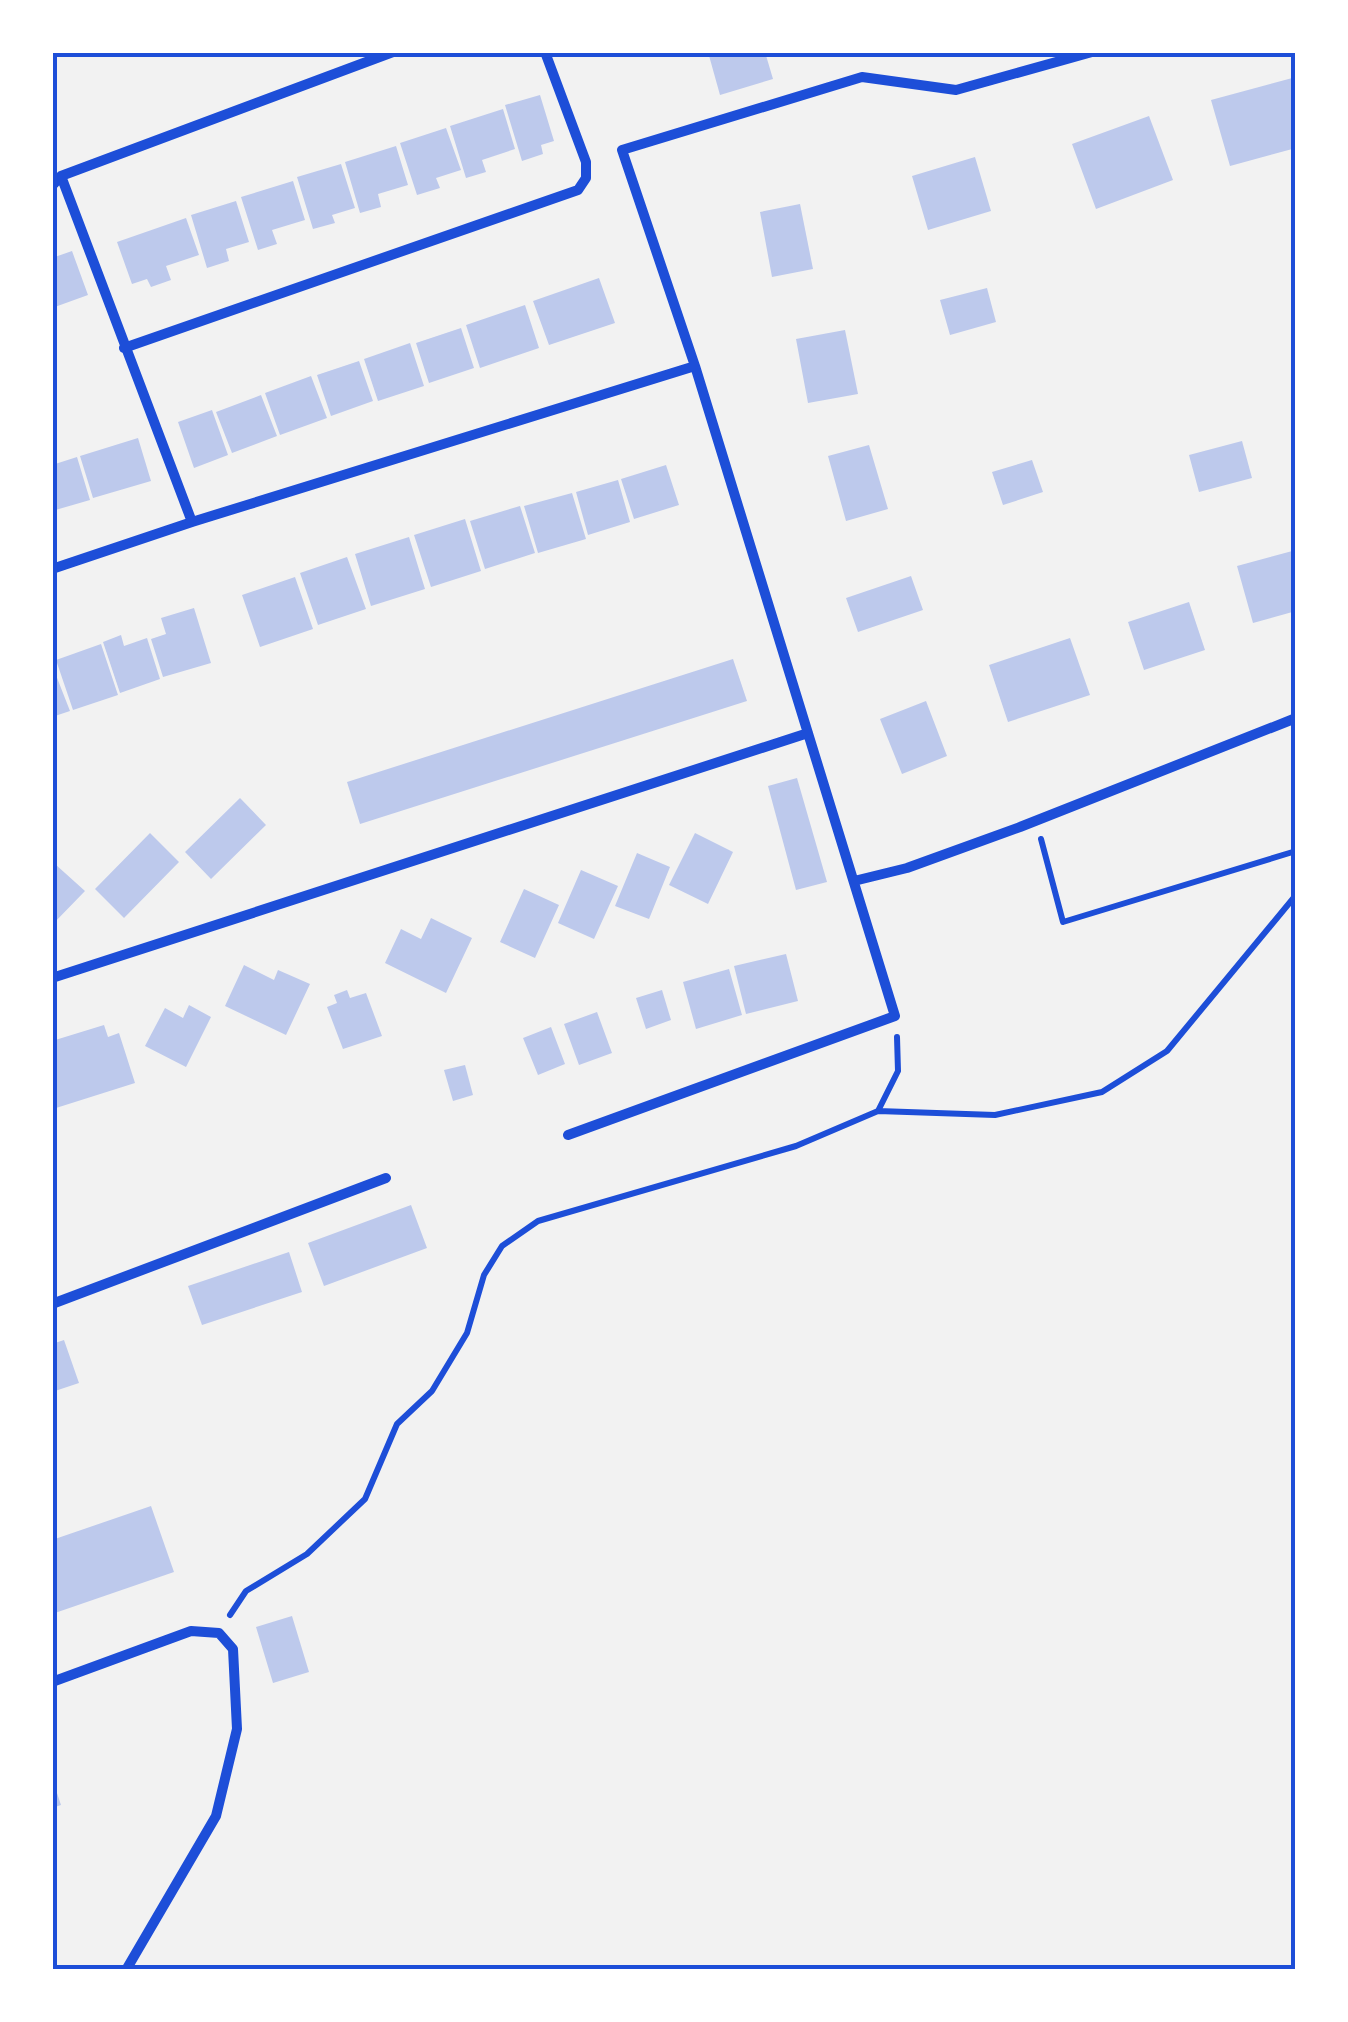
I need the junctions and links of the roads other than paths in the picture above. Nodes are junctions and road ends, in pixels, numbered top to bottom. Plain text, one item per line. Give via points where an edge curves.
1 (393, 52) edge
2 (545, 52) edge
3 (1092, 52) edge
4 (61, 176) junction
5 (52, 186) edge
6 (124, 348) junction
7 (695, 366) junction
8 (192, 522) junction
9 (52, 570) edge
10 (1296, 718) edge
11 (808, 732) junction
12 (854, 881) junction
13 (52, 978) edge
14 (568, 1134) dead end
15 (386, 1178) dead end
16 (52, 1304) edge
17 (52, 1682) edge
18 (126, 1970) edge

1 - 4 street
2 - 6 street via 586,162 578,190
3 - 7 street via 956,90 862,77 622,150
4 - 5 street
4 - 6 street
6 - 8 street
7 - 8 street
7 - 11 street
8 - 9 street
10 - 12 street via 1036,821
11 - 12 street
11 - 13 street
12 - 14 street via 895,1016
15 - 16 street
17 - 18 street via 191,1631 218,1633 233,1648 237,1729 216,1816

